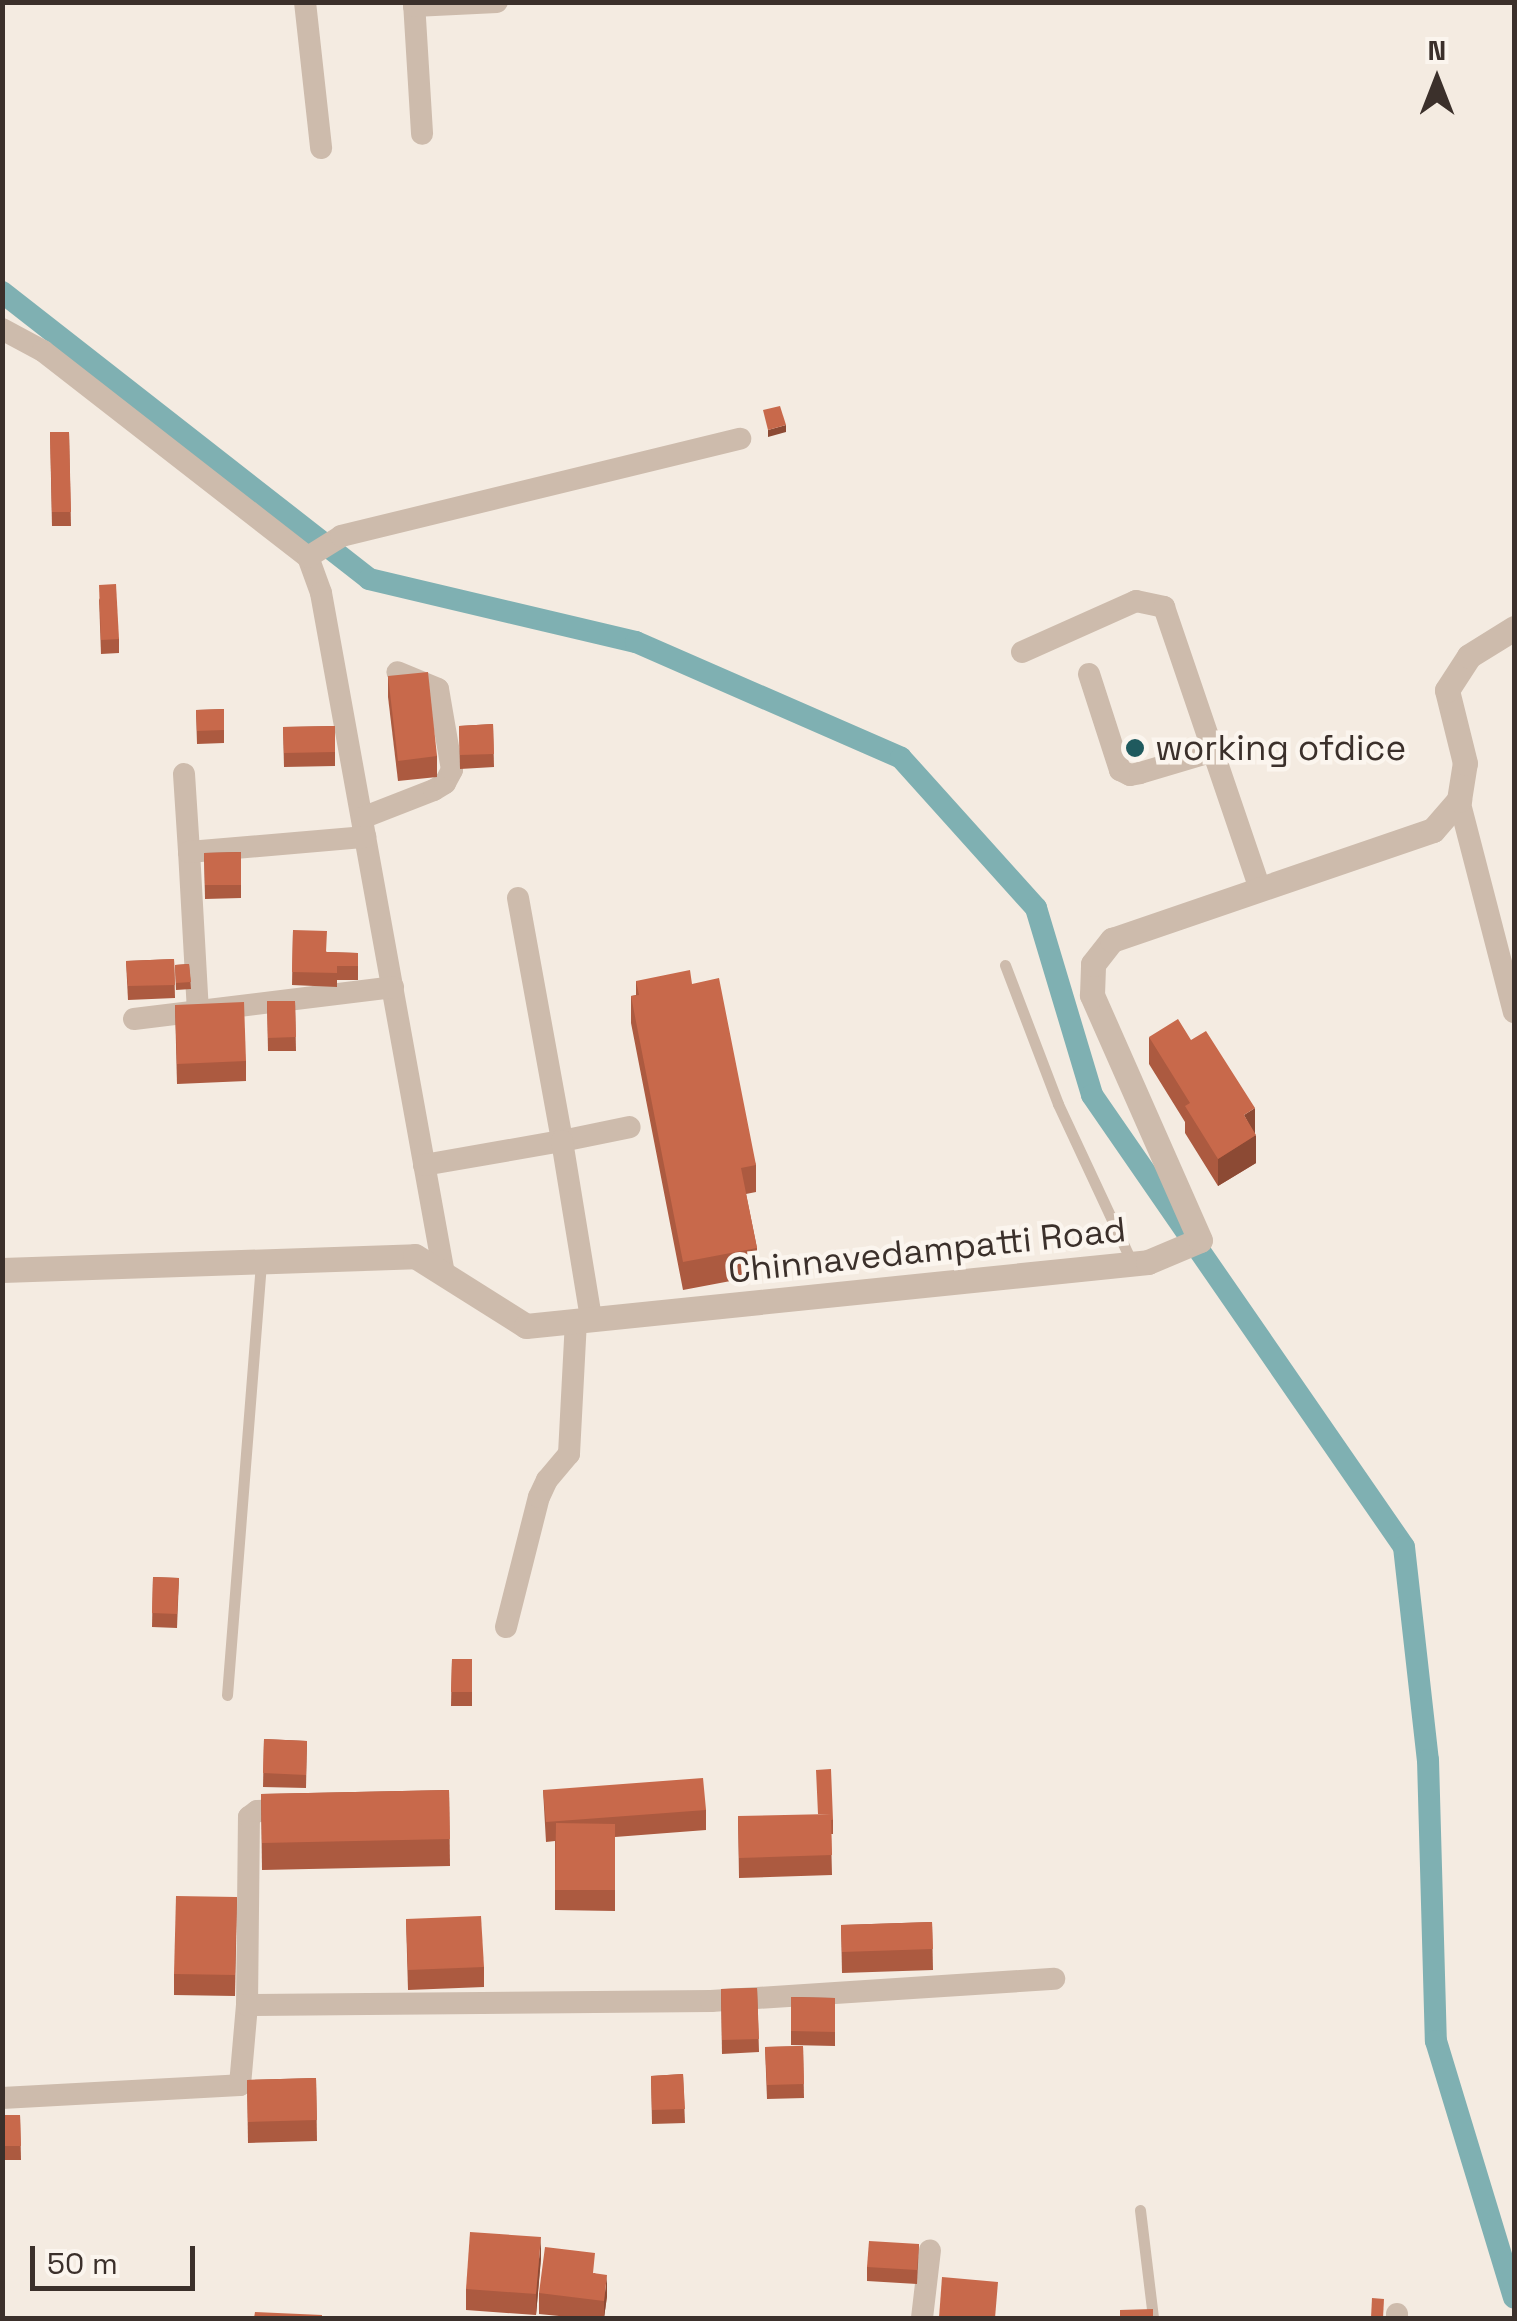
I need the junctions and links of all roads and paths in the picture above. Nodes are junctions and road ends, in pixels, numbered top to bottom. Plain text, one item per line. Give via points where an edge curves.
1 (305, 2) edge
2 (497, 2) edge
3 (414, 4) edge
4 (422, 134) dead end
5 (320, 148) dead end
6 (2, 330) edge
7 (740, 439) dead end
8 (309, 557) junction
9 (1514, 628) edge
10 (1022, 652) dead end
11 (397, 672) edge
12 (1089, 674) dead end
13 (1214, 751) junction
14 (184, 774) dead end
15 (1460, 800) junction
16 (364, 828) junction
17 (189, 852) junction
18 (1260, 889) junction
19 (518, 898) dead end
20 (1005, 965) dead end
21 (393, 987) junction
22 (198, 1012) junction
23 (1514, 1012) edge
24 (134, 1019) dead end
25 (630, 1126) dead end
26 (562, 1141) junction
27 (424, 1165) junction
28 (262, 1261) junction
29 (1140, 1262) junction
30 (2, 1270) edge
31 (444, 1274) junction
32 (584, 1320) junction
33 (506, 1627) dead end
34 (226, 1695) dead end
35 (314, 1809) edge
36 (1054, 1980) dead end
37 (248, 2004) junction
38 (2, 2098) edge
39 (1140, 2210) dead end
40 (930, 2250) dead end
41 (922, 2318) edge
42 (1152, 2318) edge

1 - 5 street
2 - 3 street
3 - 4 street
6 - 8 street via 43,351
7 - 8 street via 342,536
8 - 16 street
9 - 15 street via 1469,656 1447,690 1465,764
10 - 13 street via 1136,601 1164,607
11 - 16 street via 438,689 452,770 445,784
12 - 13 street via 1120,770 1140,773
13 - 18 street
14 - 17 street
15 - 18 street, Chinnavedampatti Road via 1433,830
15 - 23 street
16 - 17 street
16 - 21 street
17 - 22 street
18 - 29 street, Chinnavedampatti Road via 1112,940 1093,964 1092,996 1200,1240
19 - 26 street
20 - 29 lane via 1058,1104
21 - 22 street
21 - 27 street
22 - 24 street
25 - 26 street
26 - 27 street
26 - 32 street
27 - 31 street
28 - 30 street, Chinnavedampatti Road
28 - 31 street, Chinnavedampatti Road via 414,1256
28 - 34 lane
29 - 32 street, Chinnavedampatti Road
31 - 32 street, Chinnavedampatti Road via 526,1326
32 - 33 street via 568,1454 540,1497
35 - 37 street via 249,1817
36 - 37 street via 711,2000
37 - 38 street via 240,2085
39 - 42 lane
40 - 41 street

